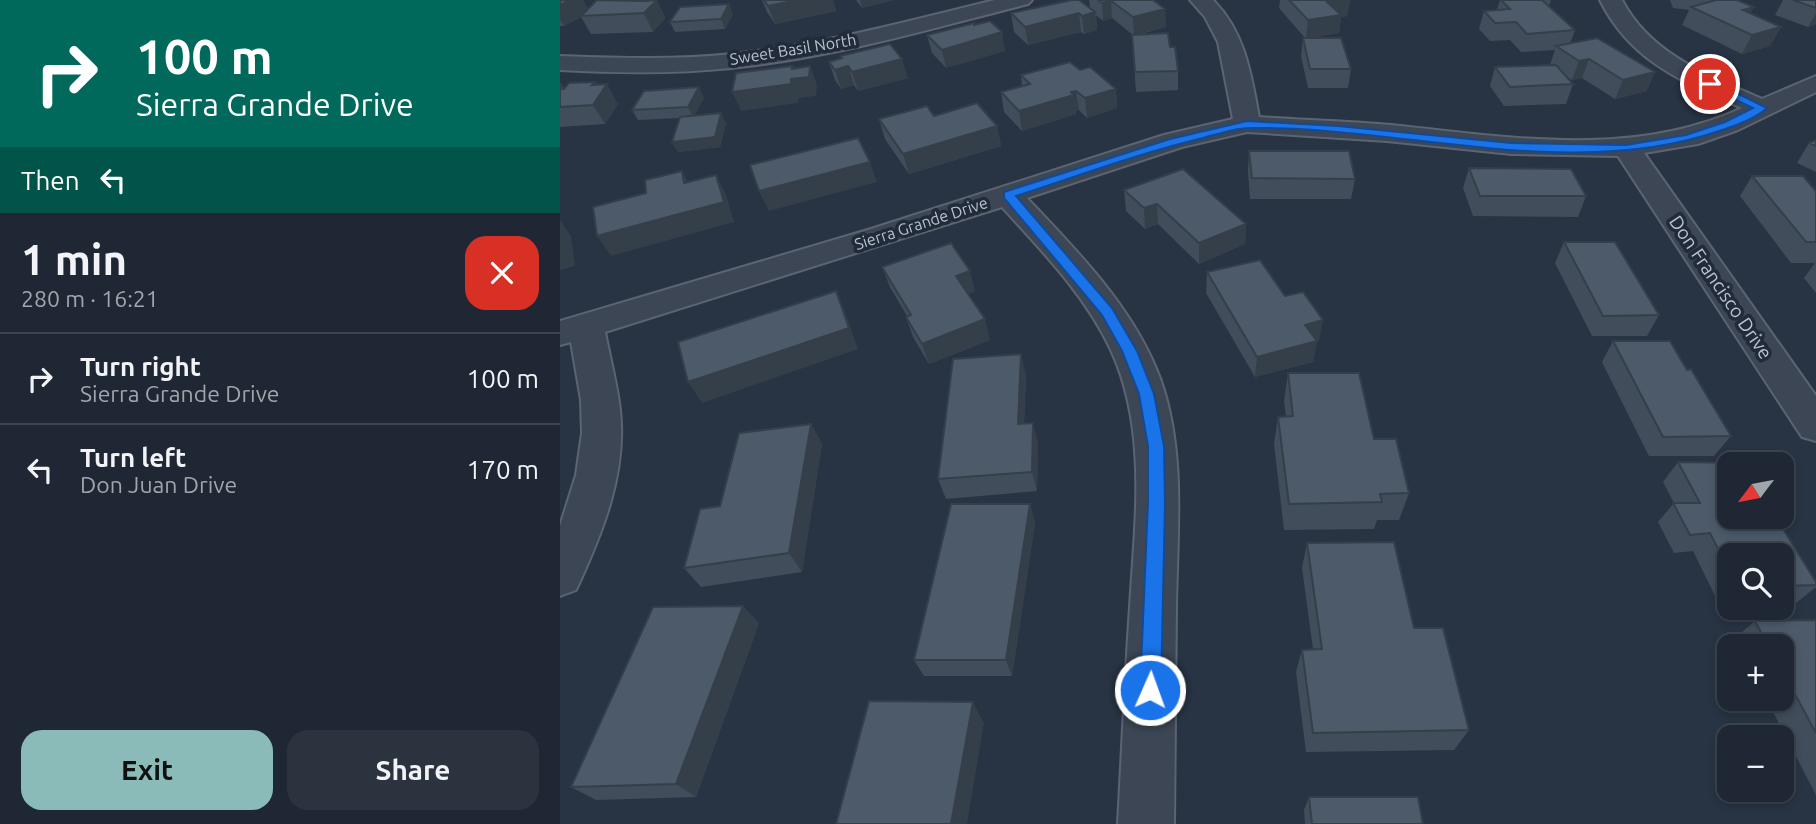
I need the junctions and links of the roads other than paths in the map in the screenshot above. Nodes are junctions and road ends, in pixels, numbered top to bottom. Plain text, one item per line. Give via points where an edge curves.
1 (1021, 0) edge
2 (1201, 0) edge
3 (1611, 0) edge
4 (560, 63) edge
5 (1816, 83) edge
6 (1762, 108) junction
7 (1247, 124) junction
8 (1626, 148) junction
9 (1008, 195) junction
10 (573, 329) edge
11 (1816, 426) edge
12 (560, 576) edge
13 (1146, 824) edge

1 - 4 street, Sweet Basil North via 756,58 621,66
2 - 7 street via 1226,32 1235,55
3 - 6 street via 1624,25 1642,44
5 - 6 street, Sierra Grande Drive
6 - 8 street, Sierra Grande Drive via 1688,138
7 - 8 street, Sierra Grande Drive via 1511,146
7 - 9 street, Sierra Grande Drive via 1174,141
8 - 11 street, Don Francisco Drive
9 - 10 street, Sierra Grande Drive
9 - 13 street via 1107,312 1130,351 1147,394 1156,446 1157,503
10 - 12 street via 601,411 600,466 582,529

